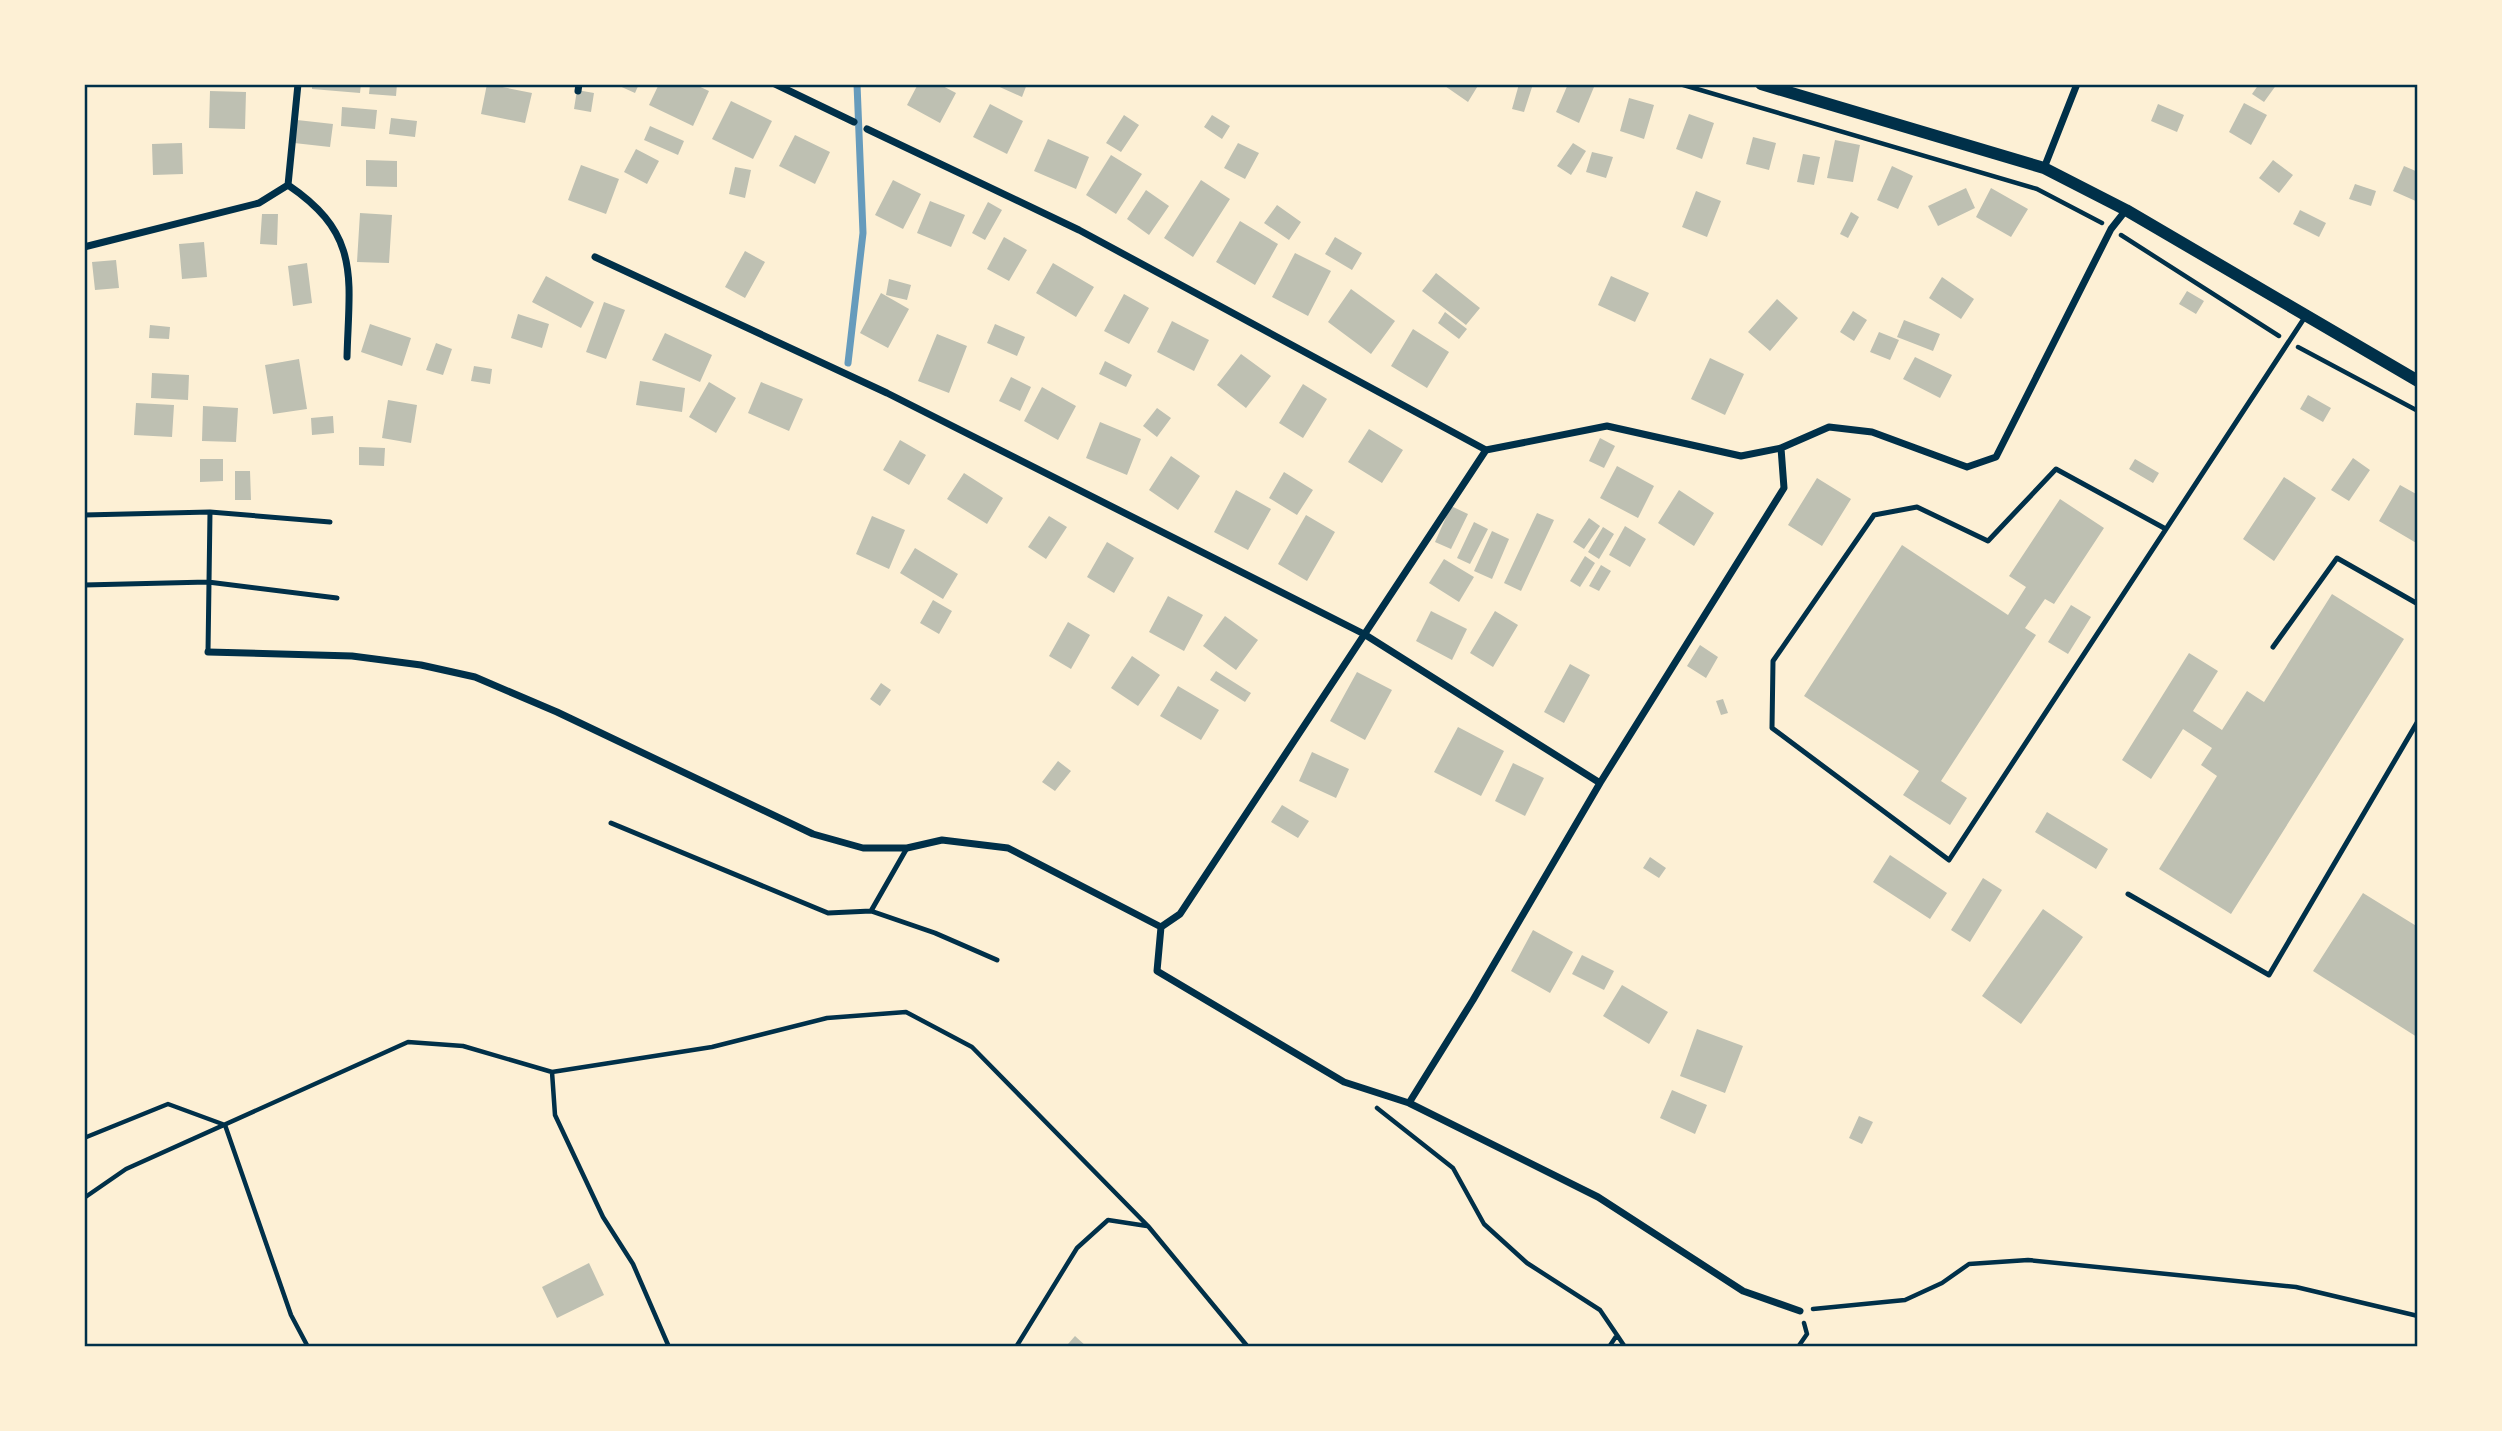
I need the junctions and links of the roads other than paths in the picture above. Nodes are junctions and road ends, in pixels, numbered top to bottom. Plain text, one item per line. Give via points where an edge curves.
1 (298, 84) edge
2 (775, 84) edge
3 (1761, 84) edge
4 (2077, 84) edge
5 (854, 122) dead end
6 (867, 129) dead end
7 (2044, 168) junction
8 (288, 185) junction
9 (2126, 210) junction
10 (84, 247) edge
11 (595, 257) dead end
12 (2305, 317) junction
13 (347, 358) dead end
14 (2418, 382) edge
15 (1781, 448) junction
16 (1486, 450) junction
17 (210, 512) junction
18 (84, 515) edge
19 (330, 523) dead end
20 (2164, 528) junction
21 (208, 582) junction
22 (84, 585) edge
23 (337, 598) dead end
24 (2418, 604) edge
25 (1363, 634) junction
26 (2273, 647) dead end
27 (208, 652) joint
28 (2418, 721) edge
29 (1600, 783) junction
30 (611, 823) dead end
31 (907, 848) junction
32 (2128, 894) dead end
33 (871, 911) junction
34 (1161, 927) junction
35 (998, 960) dead end
36 (1409, 1103) junction
37 (1800, 1311) road end

1 - 8 street
2 - 5 street
3 - 7 street
4 - 7 street
6 - 16 street via 1079,230
7 - 9 street
8 - 10 street via 259,203
8 - 13 street via 311,201 337,233 349,265
9 - 12 street
9 - 15 street via 2111,229 1996,457 1967,467 1872,432 1829,427
11 - 25 street via 887,393
12 - 14 street
12 - 20 lane
15 - 16 street via 1741,456 1607,426
15 - 29 street via 1784,488
16 - 25 street
17 - 18 lane
17 - 19 lane
17 - 21 lane
20 - 20 lane via 2056,469 1989,541 1917,507 1874,515 1773,661 1772,728 1949,860
21 - 22 lane
21 - 23 lane
21 - 27 lane
24 - 26 lane via 2337,558
25 - 29 street
25 - 34 street via 1180,914
27 - 31 street via 352,656 475,677 813,834 863,848
28 - 32 lane via 2269,975
29 - 36 street
30 - 33 lane via 828,913
31 - 33 lane
31 - 34 street via 942,840 1008,848
33 - 35 lane
34 - 36 street via 1157,971 1344,1082
36 - 37 street via 1598,1197 1743,1291

